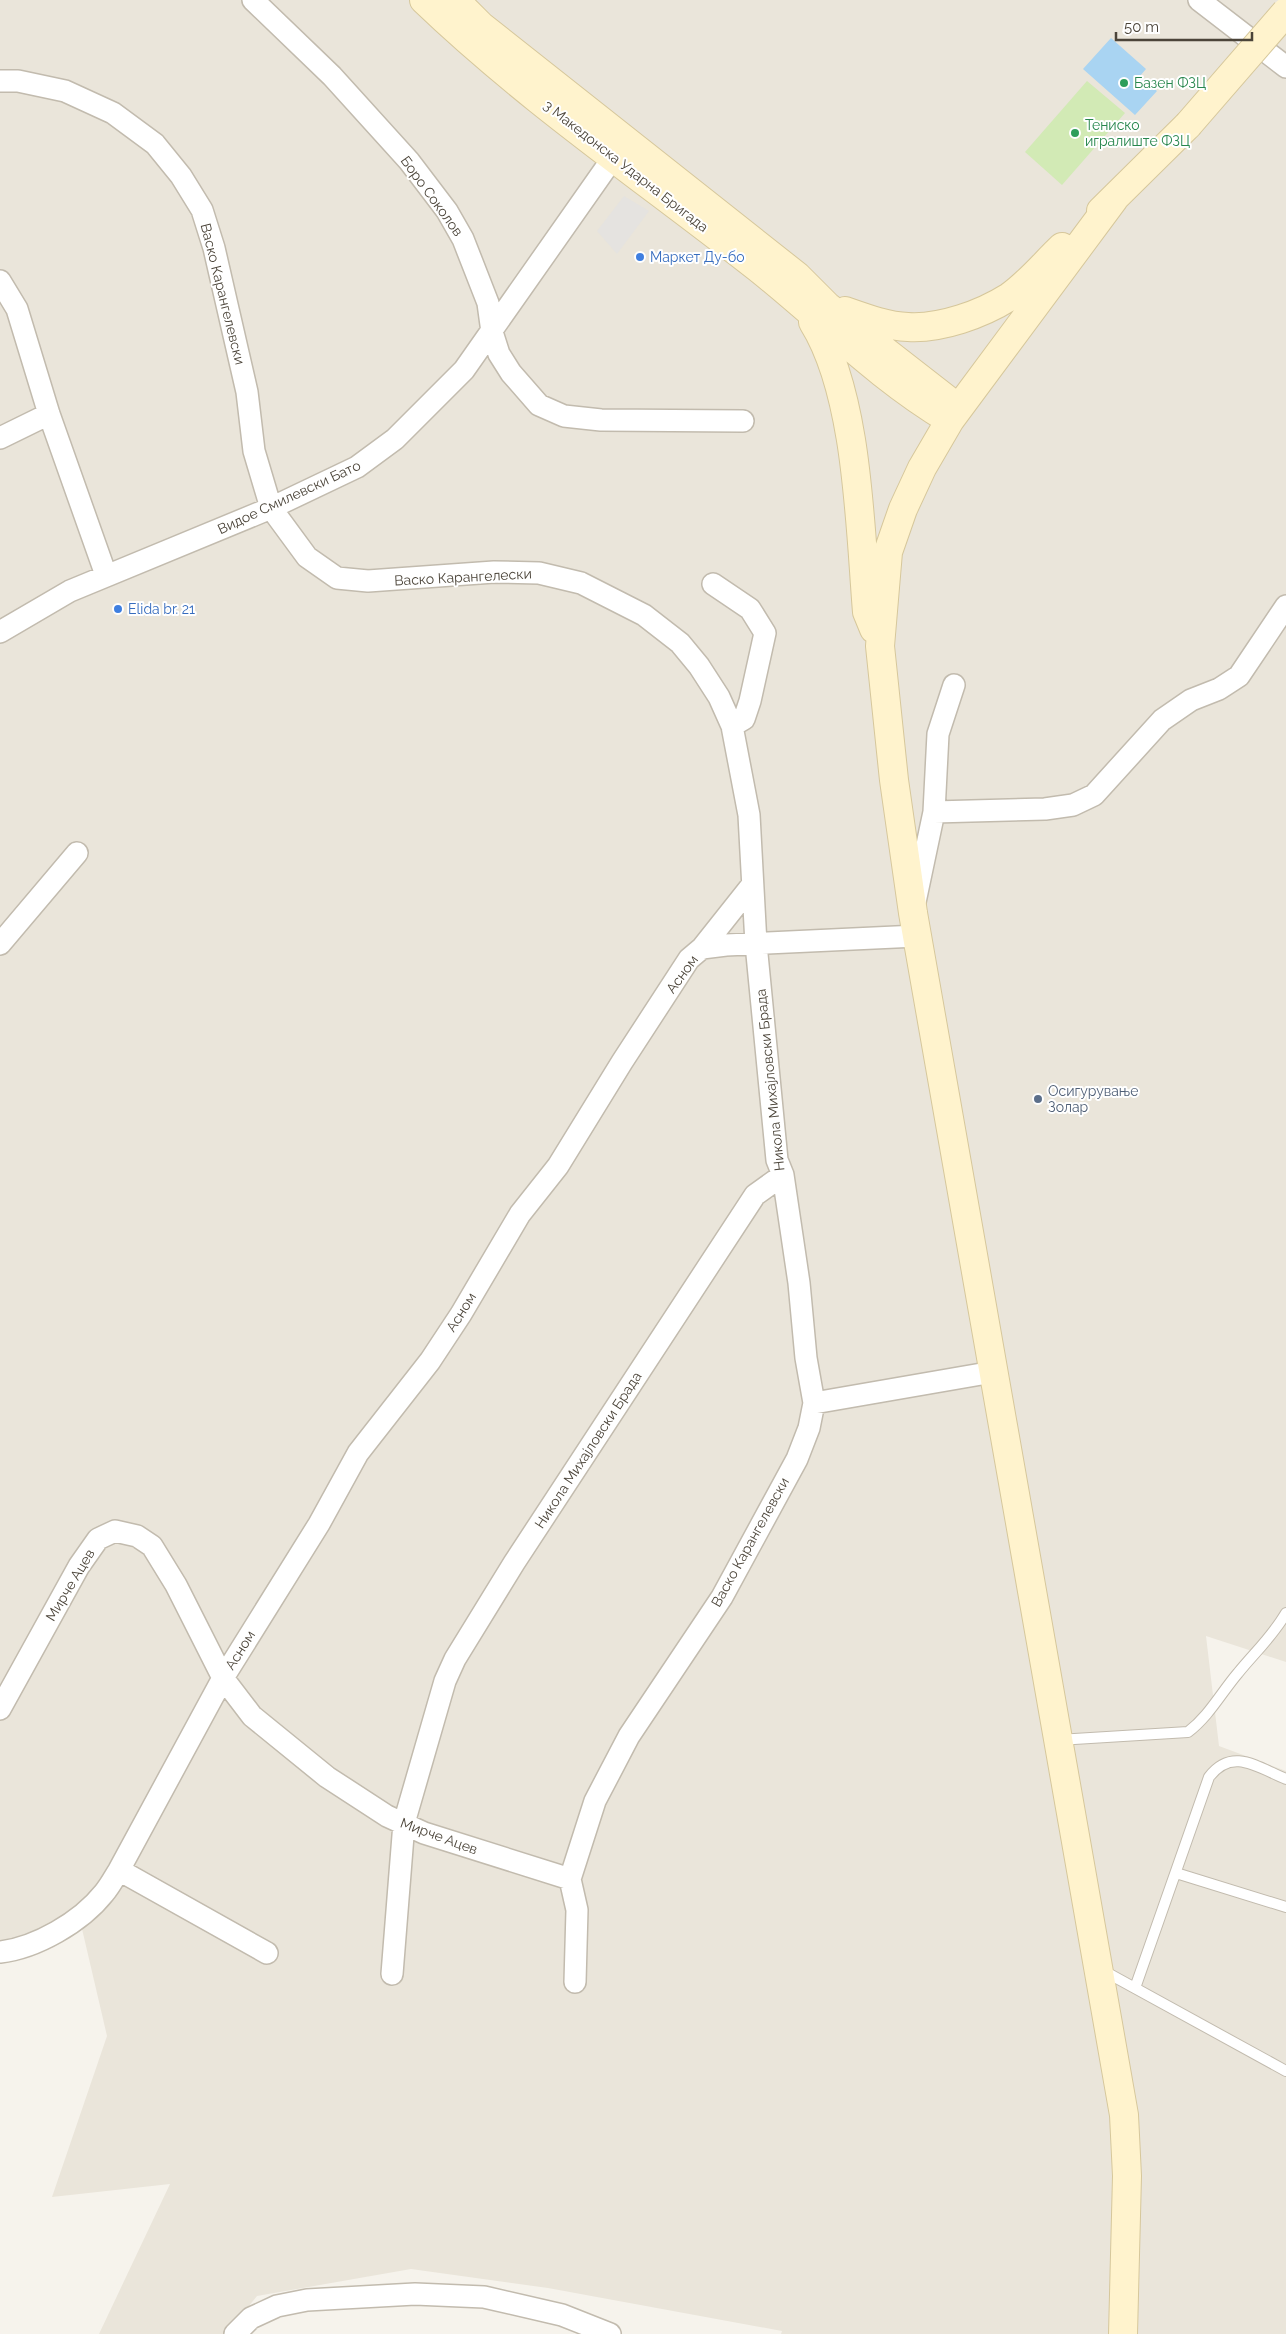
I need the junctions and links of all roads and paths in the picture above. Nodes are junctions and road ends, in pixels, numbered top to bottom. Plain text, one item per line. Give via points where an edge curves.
1 (254, 0) edge
2 (424, 0) edge
3 (455, 0) edge
4 (1199, 0) edge
5 (1286, 12) edge
6 (1286, 67) edge
7 (0, 80) edge
8 (619, 149) junction
9 (1114, 199) junction
10 (0, 281) edge
11 (815, 306) junction
12 (492, 332) junction
13 (49, 414) junction
14 (954, 414) junction
15 (743, 421) dead end
16 (0, 438) edge
17 (271, 508) junction
18 (106, 575) junction
19 (713, 584) dead end
20 (1286, 606) edge
21 (0, 632) edge
22 (880, 646) junction
23 (954, 684) dead end
24 (732, 726) junction
25 (934, 812) junction
26 (77, 853) dead end
27 (752, 885) junction
28 (8, 920) edge
29 (915, 925) junction
30 (0, 944) edge
31 (756, 944) junction
32 (702, 948) junction
33 (783, 1176) junction
34 (993, 1372) junction
35 (814, 1403) junction
36 (1286, 1614) edge
37 (223, 1678) junction
38 (0, 1709) edge
39 (1057, 1740) junction
40 (1286, 1779) edge
41 (404, 1823) junction
42 (119, 1870) junction
43 (1176, 1873) junction
44 (570, 1880) junction
45 (1286, 1907) edge
46 (0, 1952) edge
47 (267, 1954) dead end
48 (1099, 1968) junction
49 (392, 1974) dead end
50 (575, 1982) dead end
51 (1135, 1988) junction
52 (1286, 2071) edge
53 (235, 2334) edge
54 (610, 2334) edge
55 (1123, 2334) edge

1 - 12 street, Боро Соколов via 332,76 409,161 447,211 463,239 488,303
2 - 8 main road, 3 Македонска Ударна Бригада via 511,77
3 - 8 main road
4 - 6 street
5 - 9 main road, bridge via 1188,125
7 - 17 street, Васко Карангелевски via 65,91 113,112 154,144 181,176 202,210 214,248 247,392 254,451
8 - 11 main road via 797,276
8 - 12 street, Видое Смилевски Бато
9 - 11 main road via 1010,296 982,310 933,326 908,327
9 - 14 main road
10 - 13 street via 17,309
11 - 14 main road
11 - 22 main road via 838,378 852,444 867,612
12 - 15 street, Боро Соколов via 499,354 511,373 539,405 564,416 601,420
12 - 17 street, Видое Смилевски Бато via 464,370 395,439 357,467
13 - 16 street
13 - 18 street
14 - 22 main road via 918,476 888,552
17 - 18 street, Видое Смилевски Бато
17 - 24 street, Васко Карангелески via 307,557 337,578 368,582 494,572 539,573 581,583 615,599 680,643 719,697
18 - 21 street, Видое Смилевски Бато
19 - 24 street via 750,608 765,633 744,719
20 - 25 street via 1239,676 1191,700 1162,720 1094,795 1073,805 1046,809
22 - 29 main road via 894,780
23 - 25 street via 938,734
24 - 27 street, Васко Карангелески via 749,815
25 - 29 street
26 - 28 street
27 - 31 street, Васко Карангелески
27 - 32 street, Асном
28 - 30 street
29 - 31 street, Асном
29 - 34 main road
31 - 32 street, Асном
31 - 33 street, Никола Михајловски Брада via 777,1160
32 - 37 street, Асном via 689,959 558,1166 520,1214 430,1361 358,1453 319,1524
33 - 35 street, Васко Карангелевски
33 - 41 street, Никола Михајловски Брада via 755,1195 455,1658
34 - 35 street
34 - 39 main road
35 - 44 street, Васко Карангелевски via 797,1459 722,1597 629,1736 595,1801
36 - 39 lane via 1274,1634 1238,1673 1201,1722 1188,1732
37 - 38 street, Мирче Ацев via 176,1585 152,1546 137,1536 115,1530 98,1539 79,1566
37 - 41 street, Мирче Ацев via 252,1716 286,1745 327,1777 387,1816
37 - 42 street
39 - 48 main road
40 - 43 lane via 1237,1759 1218,1766 1209,1777
41 - 44 street, Мирче Ацев via 424,1833
41 - 49 street, Никола Михајловски Брада
42 - 46 street via 103,1894 49,1937
42 - 47 street
43 - 45 lane
43 - 51 lane
44 - 50 street via 577,1910
48 - 51 lane
48 - 55 main road via 1124,2114 1128,2176
51 - 52 lane
53 - 54 street via 251,2318 276,2306 307,2300 415,2294 484,2297 562,2315

